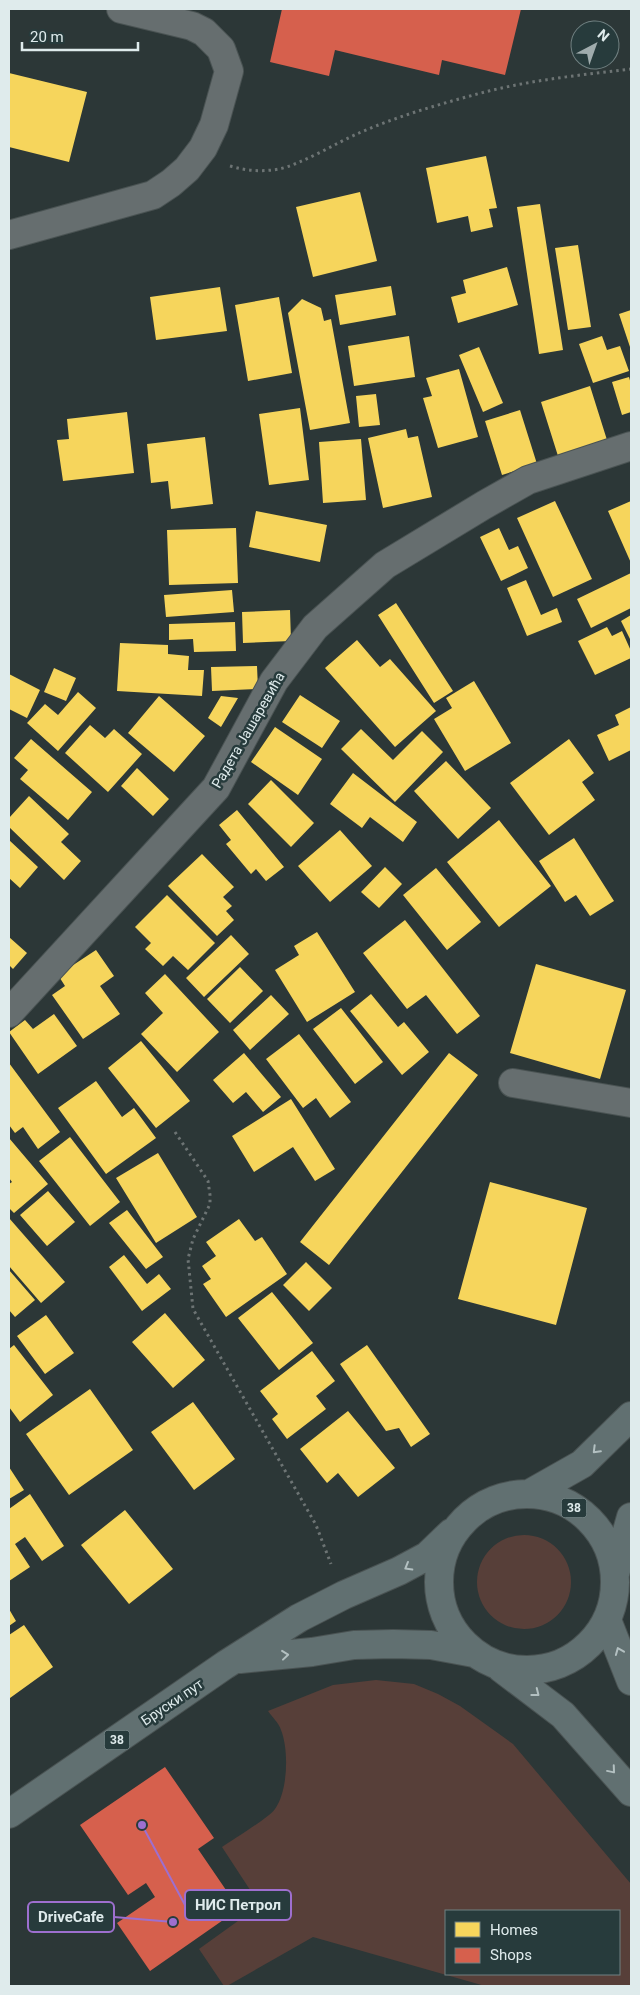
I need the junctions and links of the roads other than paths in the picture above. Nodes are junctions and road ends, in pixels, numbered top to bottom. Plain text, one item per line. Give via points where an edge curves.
1 (121, 9) edge
2 (9, 235) edge
3 (631, 446) edge
4 (9, 1013) edge
5 (513, 1083) dead end
6 (631, 1103) edge
7 (631, 1416) edge
8 (529, 1494) junction
9 (631, 1517) edge
10 (459, 1525) junction
11 (615, 1576) junction
12 (606, 1620) junction
13 (485, 1659) junction
14 (231, 1663) junction
15 (631, 1681) edge
16 (631, 1792) edge
17 (9, 1814) edge

1 - 2 street via 192,26 204,32 221,49 229,71 214,125 203,148 187,169 153,195
3 - 4 street, Радета Јашаревића via 528,480 385,565 322,621 274,681 216,788
5 - 6 street
7 -> 8 main road via 582,1464
8 - 10 main road, 38 via 503,1497 479,1508
8 - 11 main road, 38 via 554,1498 578,1510 596,1528 609,1551
9 - 11 main road
10 - 13 main road, 38 via 445,1549 439,1578 442,1606 454,1632
10 -> 14 main road, Бруски пут / 38 via 426,1556 299,1618
11 - 12 main road, 38 via 614,1598
12 - 13 main road, 38 via 581,1652 549,1668 513,1670
15 -> 12 main road
14 -> 13 main road, Бруски пут / 38 via 354,1645 393,1644 431,1644
13 -> 16 main road, 38 via 563,1715
14 - 17 main road, Бруски пут / 38

